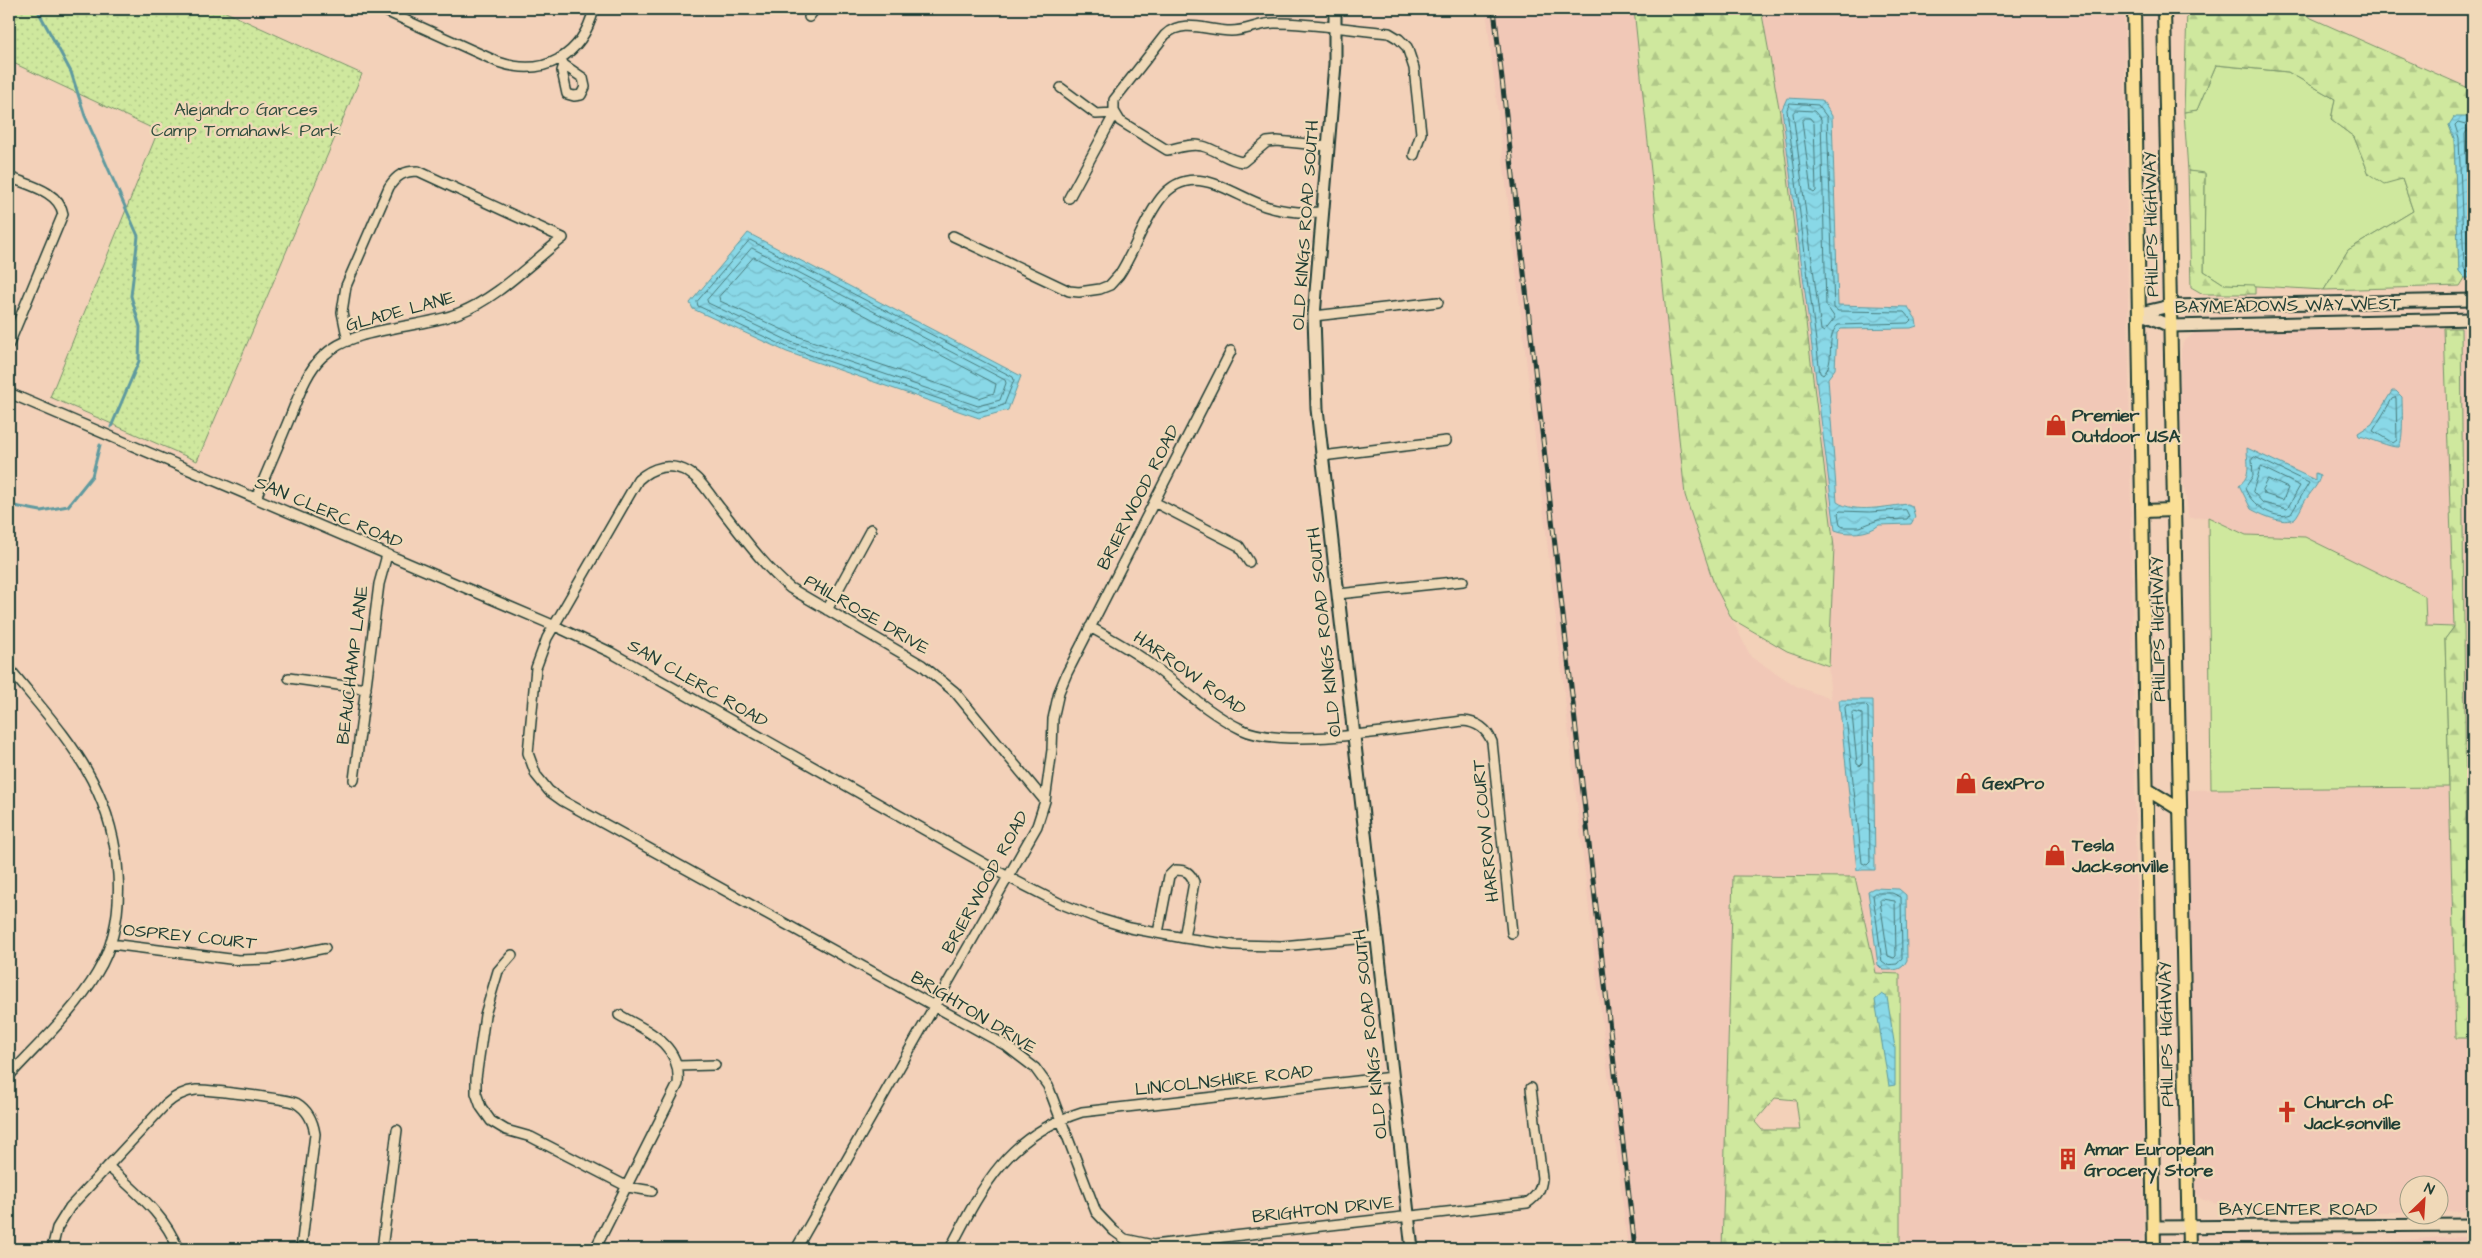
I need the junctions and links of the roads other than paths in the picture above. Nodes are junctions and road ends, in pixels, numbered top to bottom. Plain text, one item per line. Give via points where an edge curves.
1 (381, 9) edge
2 (594, 9) edge
3 (1335, 9) edge
4 (2134, 9) edge
5 (2164, 9) edge
6 (1336, 28) junction
7 (1061, 88) dead end
8 (1114, 113) junction
9 (1328, 146) junction
10 (1414, 155) dead end
11 (9, 177) edge
12 (1069, 198) dead end
13 (1322, 212) junction
14 (953, 236) dead end
15 (2473, 300) edge
16 (1438, 302) dead end
17 (2170, 306) junction
18 (2140, 313) junction
19 (1314, 316) junction
20 (2473, 319) edge
21 (2170, 326) junction
22 (348, 341) junction
23 (9, 344) edge
24 (1231, 351) dead end
25 (9, 393) edge
26 (1446, 441) dead end
27 (1322, 456) junction
28 (667, 467) joint
29 (256, 498) junction
30 (1154, 502) junction
31 (2143, 510) junction
32 (2173, 510) junction
33 (870, 529) dead end
34 (387, 554) junction
35 (1249, 562) dead end
36 (1463, 581) dead end
37 (1338, 594) junction
38 (827, 610) junction
39 (555, 626) junction
40 (1090, 627) junction
41 (9, 668) edge
42 (289, 678) dead end
43 (366, 689) junction
44 (1482, 727) joint
45 (1354, 734) junction
46 (354, 780) dead end
47 (2148, 790) junction
48 (1045, 801) junction
49 (2179, 809) junction
50 (1008, 877) junction
51 (1158, 933) junction
52 (1512, 933) dead end
53 (1377, 937) junction
54 (1184, 938) junction
55 (111, 944) junction
56 (325, 948) dead end
57 (512, 955) dead end
58 (935, 1005) junction
59 (619, 1015) dead end
60 (715, 1065) dead end
61 (678, 1066) junction
62 (9, 1076) edge
63 (1392, 1077) junction
64 (1531, 1088) dead end
65 (1061, 1119) junction
66 (397, 1130) dead end
67 (108, 1166) junction
68 (628, 1186) junction
69 (652, 1191) dead end
70 (1408, 1216) junction
71 (2473, 1225) edge
72 (2154, 1227) junction
73 (2188, 1228) junction
74 (52, 1249) edge
75 (178, 1249) edge
76 (301, 1249) edge
77 (382, 1249) edge
78 (596, 1249) edge
79 (796, 1249) edge
80 (950, 1249) edge
81 (1412, 1249) edge
82 (2154, 1249) edge
83 (2189, 1249) edge

1 - 2 street via 516,68 562,62 581,40
3 - 6 street, OLD KINGS ROAD SOUTH
4 - 18 main road, PHILIPS HIGHWAY
5 - 17 main road, PHILIPS HIGHWAY
6 - 8 street via 1274,23 1235,30 1182,26 1170,30 1114,100
6 - 9 street, OLD KINGS ROAD SOUTH
6 - 10 street via 1389,33 1407,47 1414,68 1421,133
7 - 8 street via 1096,114
8 - 9 street via 1120,121 1167,150 1203,146 1236,161 1248,159 1268,142
8 - 12 street
9 - 13 street, OLD KINGS ROAD SOUTH
11 - 23 street via 55,197 63,214
13 - 14 street via 1280,210 1215,183 1187,181 1167,192 1156,205 1119,275 1100,289 1085,292 1069,290
13 - 19 street, OLD KINGS ROAD SOUTH
15 - 17 street, BAYMEADOWS WAY WEST
16 - 19 street
17 - 18 street, BAYMEADOWS WAY WEST
17 - 21 main road, PHILIPS HIGHWAY
18 - 21 street, BAYMEADOWS WAY WEST
18 - 31 main road, PHILIPS HIGHWAY
19 - 27 street, OLD KINGS ROAD SOUTH via 1314,366
20 - 21 street, BAYMEADOWS WAY WEST
21 - 32 main road, PHILIPS HIGHWAY
22 - 22 street, GLADE LANE via 342,312 346,286 389,187 395,177 407,171 418,171 563,238 470,308 448,317
22 - 29 street, GLADE LANE via 322,358 310,373
24 - 30 street, BRIERWOOD ROAD
25 - 29 street, SAN CLERC ROAD
26 - 27 street
27 - 37 street, OLD KINGS ROAD SOUTH
28 - 38 street, PHILROSE DRIVE via 682,469 696,478 772,572 790,588
28 - 39 street, BRIGHTON DRIVE via 646,473 638,480
29 - 34 street, SAN CLERC ROAD
30 - 35 street via 1239,546
30 - 40 street, BRIERWOOD ROAD
31 - 32 main road
31 - 47 main road, PHILIPS HIGHWAY
32 - 49 main road, PHILIPS HIGHWAY
33 - 38 street
34 - 39 street, SAN CLERC ROAD
34 - 43 street, BEAUCHAMP LANE via 378,584
36 - 37 street
37 - 45 street, OLD KINGS ROAD SOUTH
38 - 48 street, PHILROSE DRIVE via 940,678
39 - 50 street, SAN CLERC ROAD via 610,652
39 - 58 street, BRIGHTON DRIVE via 536,668 528,737 528,753 536,775 549,791
40 - 45 street, HARROW ROAD via 1128,648 1194,700 1241,729 1261,736 1293,738
40 - 48 street, BRIERWOOD ROAD via 1059,692 1053,719
41 - 55 street via 76,753 103,803 116,861 118,892
42 - 43 street
43 - 46 street, BEAUCHAMP LANE
44 - 45 street, HARROW ROAD via 1463,721
44 - 52 street, HARROW COURT via 1492,742
45 - 53 street, OLD KINGS ROAD SOUTH
47 - 49 main road
47 - 72 main road, PHILIPS HIGHWAY
48 - 50 street, BRIERWOOD ROAD via 1037,826
49 - 73 main road, PHILIPS HIGHWAY
50 - 51 street, SAN CLERC ROAD via 1059,903
50 - 58 street, BRIERWOOD ROAD
51 - 54 street, SAN CLERC ROAD
51 - 54 street via 1169,876 1175,870 1184,870 1194,882
53 - 54 street, SAN CLERC ROAD via 1282,946 1234,945
53 - 63 street, OLD KINGS ROAD SOUTH
55 - 56 street, OSPREY COURT via 238,960 270,959
55 - 62 street via 80,999
57 - 68 street via 498,971 485,1015 476,1078 476,1093 481,1107 491,1121 506,1130 531,1137
58 - 65 street, BRIGHTON DRIVE via 1012,1050 1035,1068 1048,1086
58 - 79 street, BRIERWOOD ROAD
59 - 61 street via 662,1040
60 - 61 street
61 - 68 street via 675,1092
63 - 65 street, LINCOLNSHIRE ROAD via 1082,1112
63 - 70 street, OLD KINGS ROAD SOUTH
64 - 70 street, BRIGHTON DRIVE via 1542,1178 1536,1197 1527,1202
65 - 70 street, BRIGHTON DRIVE via 1096,1212 1114,1231 1139,1243 1153,1245
65 - 80 street, LINCOLNSHIRE ROAD via 1031,1136 996,1168 977,1195
66 - 77 street
67 - 74 street via 63,1216
67 - 75 street via 158,1212 172,1232
67 - 76 street via 165,1105 181,1094 214,1090 290,1101 310,1116 315,1134
68 - 69 street
68 - 78 street
70 - 81 street, OLD KINGS ROAD SOUTH
71 - 73 street, BAYCENTER ROAD
72 - 73 street, BAYCENTER ROAD
72 - 82 main road, PHILIPS HIGHWAY
73 - 83 main road, PHILIPS HIGHWAY

